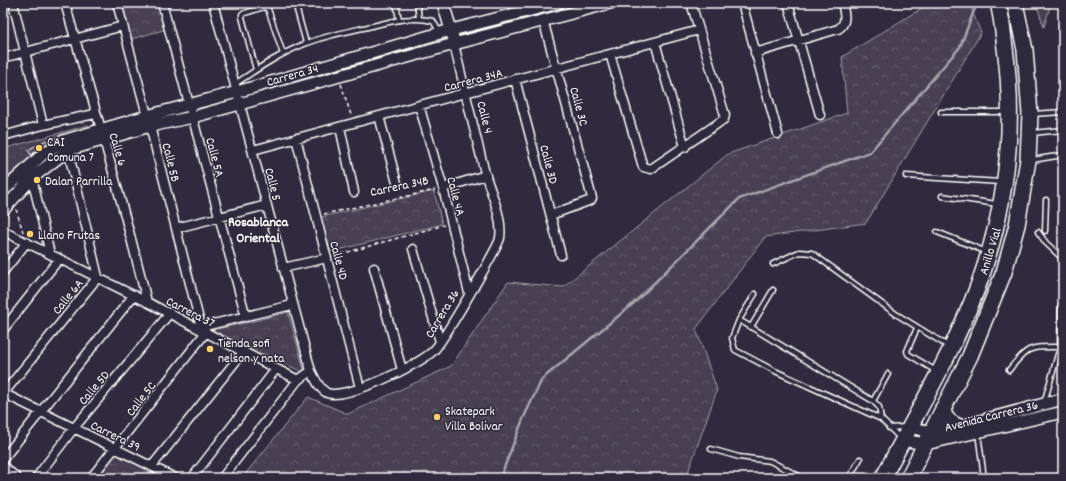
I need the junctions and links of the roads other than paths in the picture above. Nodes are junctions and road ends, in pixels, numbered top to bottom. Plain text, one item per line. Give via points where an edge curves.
1 (13, 3) edge
2 (65, 3) edge
3 (117, 3) edge
4 (162, 3) edge
5 (213, 3) edge
6 (295, 3) edge
7 (396, 3) edge
8 (416, 3) edge
9 (443, 3) edge
10 (558, 3) edge
11 (610, 3) edge
12 (692, 3) edge
13 (742, 3) edge
14 (788, 3) edge
15 (842, 3) edge
16 (998, 3) edge
17 (1016, 3) edge
18 (419, 18) junction
19 (399, 20) junction
20 (543, 20) junction
21 (123, 26) junction
22 (699, 30) junction
23 (445, 32) junction
24 (75, 39) junction
25 (799, 40) junction
26 (655, 42) junction
27 (306, 43) junction
28 (454, 44) junction
29 (26, 52) junction
30 (755, 53) junction
31 (283, 54) junction
32 (610, 54) junction
33 (3, 58) edge
34 (557, 68) junction
35 (256, 70) junction
36 (515, 79) junction
37 (236, 88) junction
38 (466, 94) junction
39 (190, 104) junction
40 (240, 104) junction
41 (419, 105) junction
42 (941, 112) dead end
43 (1010, 112) junction
44 (1063, 112) edge
45 (95, 114) junction
46 (1030, 114) junction
47 (820, 115) dead end
48 (379, 116) junction
49 (193, 117) junction
50 (149, 121) junction
51 (43, 125) junction
52 (340, 127) junction
53 (1063, 130) edge
54 (1029, 133) junction
55 (102, 134) junction
56 (778, 134) dead end
57 (3, 136) edge
58 (296, 138) junction
59 (685, 147) junction
60 (68, 150) junction
61 (252, 150) junction
62 (1063, 155) edge
63 (1028, 160) junction
64 (486, 175) junction
65 (906, 176) dead end
66 (32, 178) junction
67 (398, 183) dead end
68 (1005, 183) junction
69 (443, 188) junction
70 (3, 191) edge
71 (354, 192) dead end
72 (942, 196) dead end
73 (1046, 200) dead end
74 (267, 205) junction
75 (1001, 205) junction
76 (3, 210) edge
77 (552, 215) junction
78 (219, 216) junction
79 (176, 228) junction
80 (3, 231) edge
81 (1045, 231) dead end
82 (937, 232) dead end
83 (1038, 232) dead end
84 (500, 238) joint
85 (26, 242) junction
86 (413, 249) dead end
87 (989, 253) junction
88 (50, 254) junction
89 (561, 255) dead end
90 (327, 258) junction
91 (59, 259) junction
92 (1063, 259) edge
93 (773, 264) dead end
94 (283, 268) junction
95 (374, 268) dead end
96 (3, 272) edge
97 (98, 277) junction
98 (774, 290) dead end
99 (469, 293) junction
100 (755, 294) dead end
101 (134, 295) junction
102 (148, 302) junction
103 (292, 305) junction
104 (1061, 305) dead end
105 (170, 313) junction
106 (246, 317) junction
107 (739, 320) junction
108 (751, 327) junction
109 (917, 328) junction
110 (202, 329) junction
111 (3, 330) edge
112 (440, 342) junction
113 (1062, 347) edge
114 (951, 348) junction
115 (244, 351) junction
116 (276, 369) junction
117 (402, 370) junction
118 (1009, 370) dead end
119 (311, 371) junction
120 (938, 372) junction
121 (888, 374) dead end
122 (298, 380) junction
123 (360, 388) junction
124 (3, 394) edge
125 (1063, 399) edge
126 (873, 401) junction
127 (1044, 403) junction
128 (943, 408) junction
129 (41, 412) junction
130 (1063, 412) edge
131 (881, 419) junction
132 (960, 427) junction
133 (74, 428) junction
134 (888, 428) junction
135 (978, 433) junction
136 (906, 434) junction
137 (929, 438) junction
138 (116, 448) junction
139 (711, 449) dead end
140 (3, 459) edge
141 (860, 459) dead end
142 (3, 466) edge
143 (152, 466) junction
144 (17, 478) edge
145 (36, 478) edge
146 (91, 478) edge
147 (176, 478) edge
148 (192, 478) edge
149 (222, 478) edge
150 (803, 478) edge
151 (849, 478) edge
152 (883, 478) edge
153 (908, 478) edge
154 (984, 478) edge

1 - 29 street
2 - 24 street, Calle 6
3 - 21 street, Calle 5B
4 - 39 street, Calle 5A
5 - 37 street, Calle 5
6 - 27 lane
7 - 19 lane
8 - 18 lane
9 - 23 street, Calle 4
10 - 23 street, Carrera 34
11 - 20 street, Carrera 34
12 - 22 street
13 - 30 street
14 - 25 street
15 - 25 street via 845,16 843,24 838,29
16 - 43 highway, Anillo Vial via 1008,71
17 - 46 highway, Anillo Vial via 1025,50
18 - 19 lane
18 - 23 lane via 433,21
19 - 27 lane
20 - 28 street, Carrera 34
20 - 34 street, Calle 3C
21 - 24 street
21 - 50 street, Calle 5B
22 - 26 street, Carrera 34A
22 - 59 street via 725,115 724,119
23 - 28 street, Calle 4
23 - 37 street, Carrera 34
24 - 29 street
24 - 45 street, Calle 6
25 - 30 street
25 - 47 street
26 - 32 street, Carrera 34A
26 - 59 street
27 - 31 lane
28 - 38 street, Calle 4
28 - 40 street, Carrera 34
29 - 33 street
29 - 51 street
30 - 56 street
31 - 35 lane
31 - 35 lane via 268,9 264,7 242,14
32 - 34 street, Carrera 34A
32 - 59 street via 644,167 651,169
34 - 36 street, Carrera 34A
34 - 77 street, Calle 3C via 592,199
35 - 37 lane
36 - 38 street, Carrera 34A
36 - 77 street, Calle 3D
37 - 39 street, Carrera 34
37 - 40 street, Calle 5
38 - 41 street, Carrera 34A
38 - 64 street, Calle 4
39 - 49 street, Calle 5A
39 - 50 street, Carrera 34
40 - 49 street, Carrera 34
40 - 61 street, Calle 5
41 - 48 street, Carrera 34A
41 - 69 street, Calle 4A
42 - 43 lane
43 - 68 highway, Anillo Vial
44 - 46 lane
45 - 51 street
45 - 55 street, Calle 6
46 - 54 highway, Anillo Vial
48 - 52 street, Carrera 34A
48 - 67 street
49 - 50 street, Carrera 34
49 - 78 street, Calle 5A
50 - 55 street, Carrera 34
50 - 79 street, Calle 5B
51 - 57 street
52 - 58 street, Carrera 34A
52 - 71 street
53 - 54 lane
54 - 63 highway, Anillo Vial
55 - 60 street, Carrera 34
55 - 70 street, Carrera 34 via 64,141
55 - 102 street, Calle 6
58 - 61 street, Carrera 34A
58 - 90 street, Calle 4D
60 - 66 street, Carrera 34
60 - 97 street, Calle 6A
61 - 74 street, Calle 5
62 - 63 lane
63 - 128 highway, Anillo Vial via 1017,225 1004,272 970,356
64 - 69 street, Carrera 34B
64 - 84 street, Calle 4 via 499,222
65 - 68 lane
66 - 76 street, Carrera 34
66 - 88 street
68 - 75 highway, Anillo Vial
69 - 99 street, Calle 4A
72 - 75 lane
73 - 81 lane
74 - 78 street
74 - 94 street, Calle 5
75 - 87 highway, Anillo Vial
77 - 89 street, Calle 3D
78 - 79 street
78 - 106 street, Calle 5A
79 - 110 street, Calle 5B
80 - 85 street, Carrera 37
82 - 87 lane
83 - 92 lane
84 - 99 street, Carrera 36 via 496,250
85 - 88 street, Carrera 37
85 - 96 street
86 - 112 street
87 - 114 highway, Anillo Vial
88 - 91 street, Carrera 37
90 - 94 street
90 - 123 street, Calle 4D
91 - 97 street, Carrera 37
91 - 111 street
93 - 109 lane via 799,252 812,253
94 - 103 street, Calle 5
95 - 117 street
97 - 101 street, Carrera 37
97 - 124 street, Calle 6A
98 - 108 lane
99 - 112 street, Carrera 36
100 - 107 lane
101 - 102 street, Carrera 37
101 - 129 street
102 - 105 street, Carrera 37
103 - 106 street
103 - 119 street, Calle 5
104 - 113 lane
105 - 110 street, Carrera 37
105 - 133 street, Calle 5D
106 - 110 street
107 - 108 lane
107 - 131 lane via 732,338 736,350 775,371
108 - 126 lane
109 - 114 lane
109 - 120 lane via 908,354
110 - 115 street, Carrera 37
110 - 138 street, Calle 5C
112 - 117 street, Carrera 36 via 428,355
113 - 118 lane via 1031,348 1023,352
113 - 127 lane
114 - 120 highway, Anillo Vial
115 - 116 street, Carrera 37
115 - 143 street
116 - 122 street, Carrera 37
116 - 148 street
117 - 123 street, Carrera 36
119 - 122 street
119 - 123 street via 322,390 328,393 343,393
120 - 136 highway, Anillo Vial
121 - 126 lane
122 - 149 street
124 - 129 street, Carrera 39
125 - 127 street, Avenida Carrera 36
126 - 131 lane via 879,407
127 - 132 street, Avenida Carrera 36
128 - 132 highway via 947,419
128 - 137 highway, Anillo Vial
129 - 133 street, Carrera 39
129 - 140 street
130 - 135 street, Avenida Carrera 36
131 - 134 lane
132 - 137 street, Avenida Carrera 36
133 - 138 street, Carrera 39
133 - 145 street, Calle 5D
134 - 136 lane
134 - 136 lane
135 - 137 street, Avenida Carrera 36
135 - 154 lane
136 - 137 street
136 - 152 highway, Anillo Vial
137 - 153 highway, Anillo Vial
138 - 143 street, Carrera 39
138 - 146 street, Calle 5C
139 - 150 lane via 739,457 770,461
141 - 151 lane
142 - 144 street
143 - 147 street, Carrera 39

